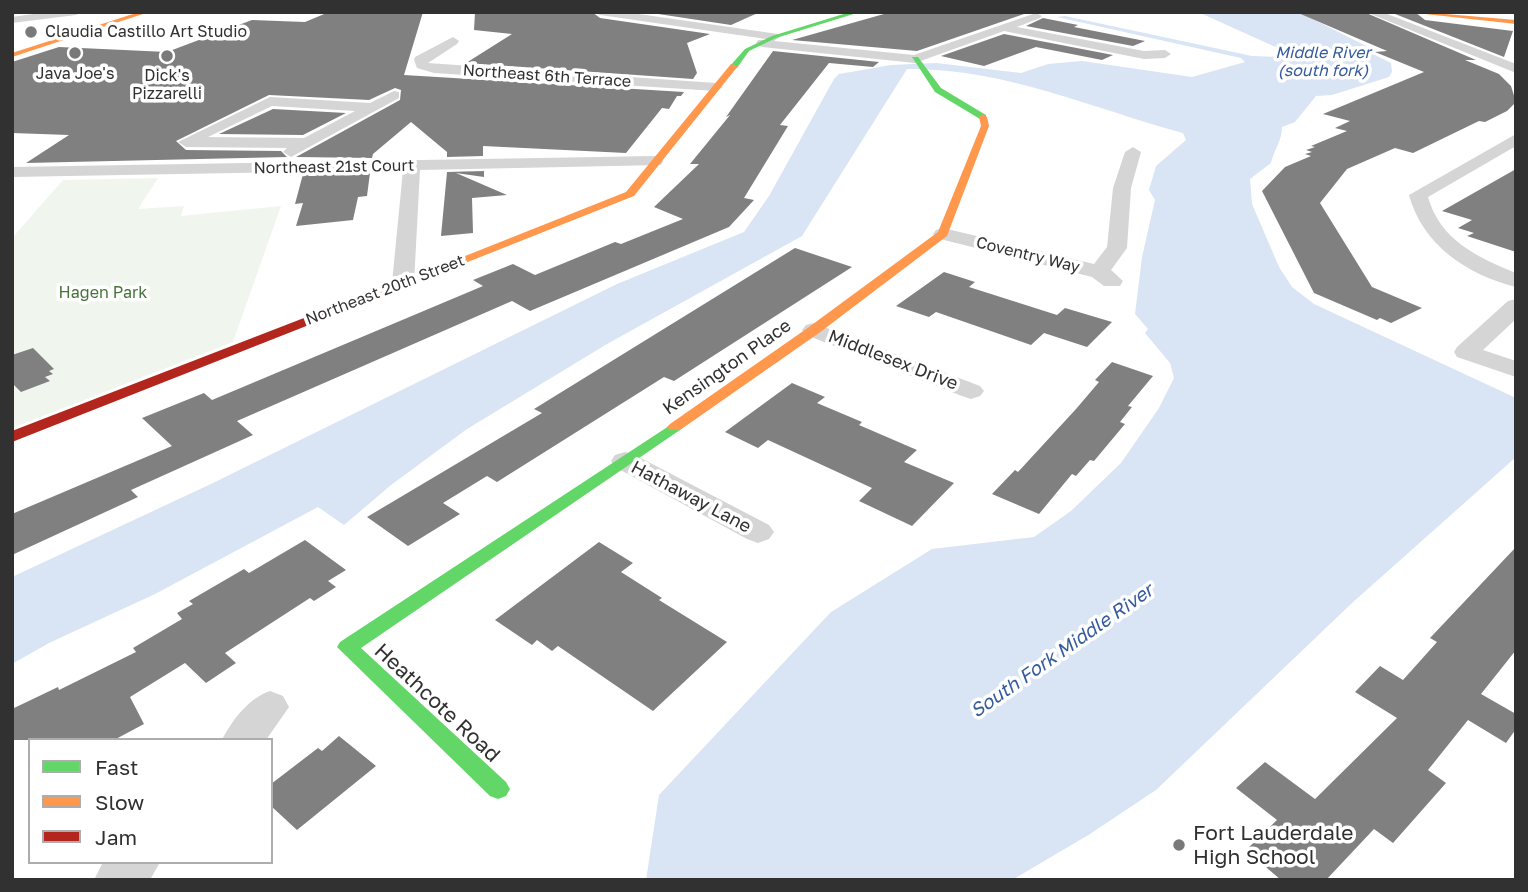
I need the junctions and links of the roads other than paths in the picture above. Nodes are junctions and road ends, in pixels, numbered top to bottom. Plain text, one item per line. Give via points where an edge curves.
1 (76, 12) edge
2 (99, 12) edge
3 (146, 12) edge
4 (600, 12) edge
5 (703, 12) edge
6 (857, 12) edge
7 (1371, 12) edge
8 (1425, 12) edge
9 (1036, 16) dead end
10 (12, 20) edge
11 (120, 20) junction
12 (679, 22) junction
13 (1516, 22) edge
14 (1005, 28) junction
15 (768, 40) junction
16 (453, 41) dead end
17 (1165, 54) dead end
18 (12, 55) edge
19 (915, 59) junction
20 (1516, 66) edge
21 (716, 87) junction
22 (394, 95) dead end
23 (370, 107) junction
24 (1516, 139) edge
25 (305, 143) junction
26 (1133, 152) dead end
27 (655, 161) junction
28 (412, 166) junction
29 (264, 168) junction
30 (12, 172) edge
31 (943, 234) junction
32 (1516, 281) edge
33 (403, 284) junction
34 (1516, 306) edge
35 (814, 330) junction
36 (1516, 370) edge
37 (971, 391) dead end
38 (12, 437) edge
39 (625, 461) junction
40 (758, 533) dead end
41 (347, 647) joint
42 (270, 707) dead end
43 (244, 738) edge
44 (498, 789) dead end
45 (136, 864) edge
46 (116, 880) edge

1 - 10 street
2 - 11 street
3 - 11 street
4 - 12 street
5 - 12 street
6 - 15 street
7 - 20 street
8 - 13 street
9 - 14 street
11 - 18 street
12 - 15 street
14 - 17 street via 1144,55
14 - 19 street
15 - 19 street
15 - 21 street, Northeast 20th Street via 747,50
16 - 21 street, Northeast 6th Terrace via 420,60 422,65
19 - 31 street via 939,90 984,116 985,126
21 - 27 street, Northeast 20th Street
22 - 23 street
23 - 25 street
23 - 25 street via 270,101 187,142
24 - 32 street via 1418,195 1421,213 1437,237 1467,260
25 - 29 street
26 - 31 street, Coventry Way via 1122,188 1117,248 1105,277
27 - 28 street, Northeast 21st Court
27 - 33 street, Northeast 20th Street via 630,194
28 - 29 street, Northeast 21st Court
28 - 33 street
29 - 30 street, Northeast 21st Court
31 - 35 street, Kensington Place
33 - 38 street, Northeast 20th Street
34 - 36 street via 1466,352
35 - 37 street, Middlesex Drive
35 - 39 street, Kensington Place
39 - 40 street, Hathaway Lane
39 - 41 street, Kensington Place
41 - 44 street, Heathcote Road
42 - 43 street
45 - 46 street

